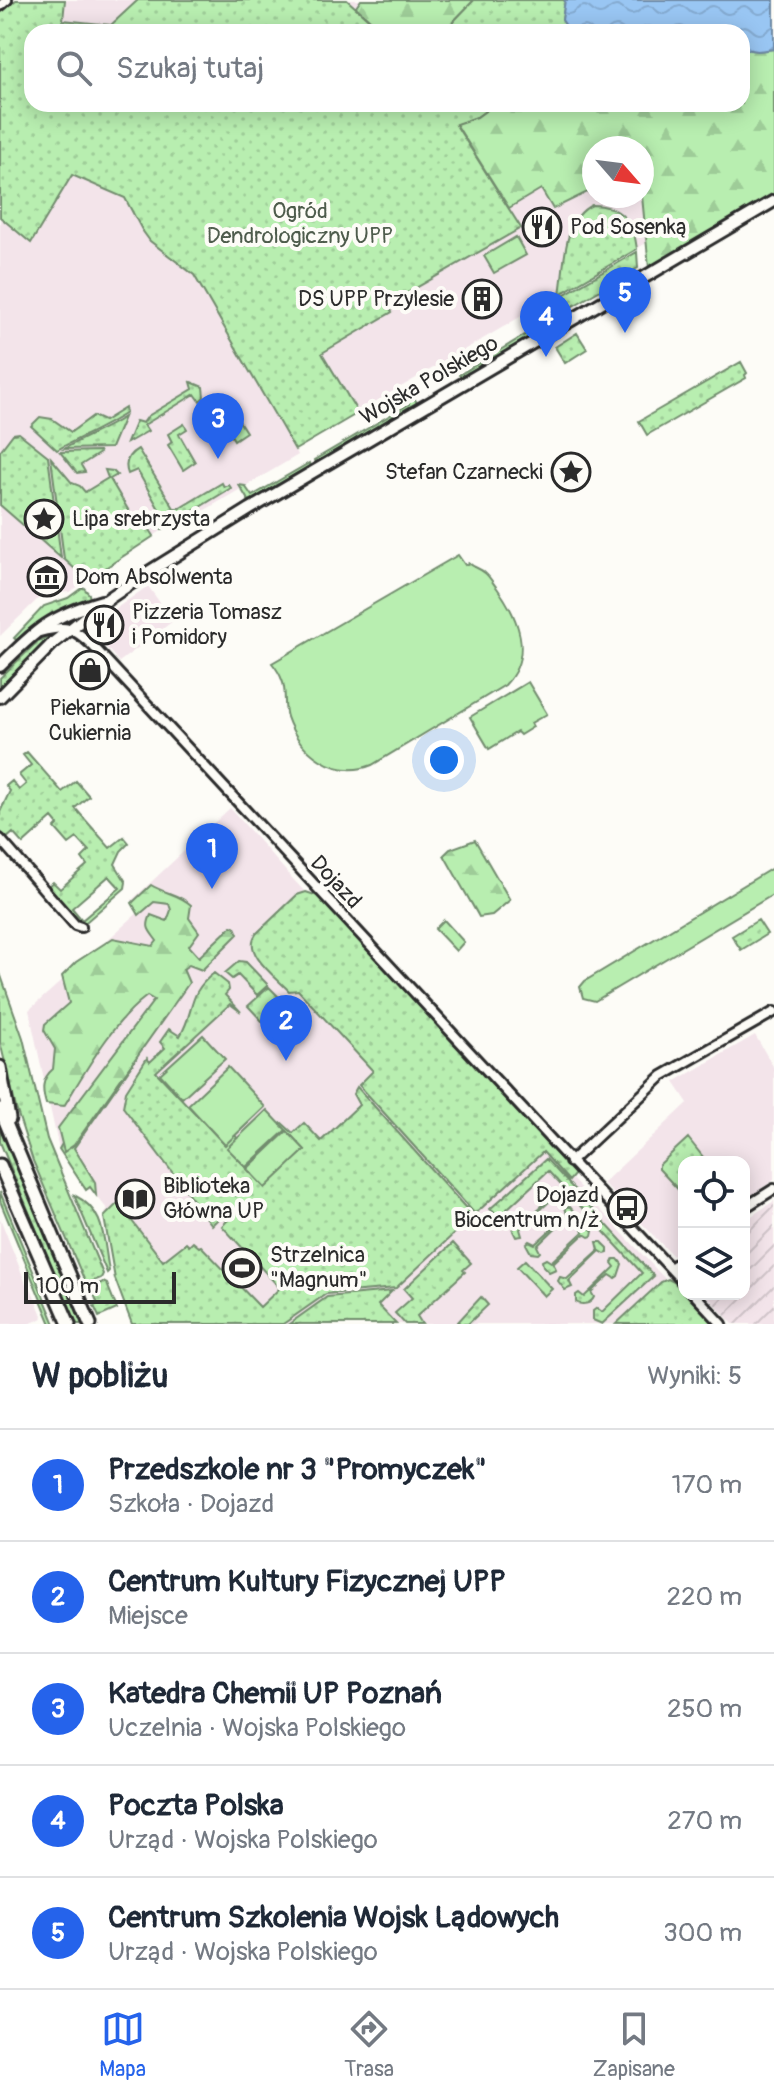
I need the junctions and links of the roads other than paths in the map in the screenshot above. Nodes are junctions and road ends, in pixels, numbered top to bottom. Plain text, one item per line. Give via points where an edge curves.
1 (7, 0) edge
2 (0, 6) edge
3 (774, 201) edge
4 (108, 599) junction
5 (74, 628) junction
6 (33, 634) junction
7 (0, 666) edge
8 (0, 697) edge
9 (0, 839) edge
10 (81, 927) dead end
11 (774, 1012) edge
12 (0, 1067) edge
13 (0, 1109) edge
14 (11, 1136) junction
15 (570, 1162) junction
16 (0, 1165) edge
17 (0, 1182) edge
18 (774, 1189) edge
19 (750, 1204) edge
20 (31, 1240) junction
21 (678, 1263) edge
22 (670, 1268) junction
23 (678, 1277) edge
24 (700, 1300) edge
25 (69, 1324) edge
26 (90, 1324) edge
27 (722, 1324) edge

1 - 2 street
3 - 4 street, Wojska Polskiego via 250,509
4 - 5 street, Wojska Polskiego
4 - 6 street, Wojska Polskiego via 60,616
5 - 6 street
5 - 8 street, Wojska Polskiego
5 - 15 street, Dojazd
6 - 7 street, Wojska Polskiego
9 - 10 street
11 - 15 street via 662,1076
12 - 14 main road
13 - 14 main road
14 - 26 main road
15 - 22 street, Dojazd
16 - 20 main road
17 - 20 main road
18 - 19 street
20 - 25 main road
21 - 22 street
22 - 23 street, Dojazd
24 - 27 street

